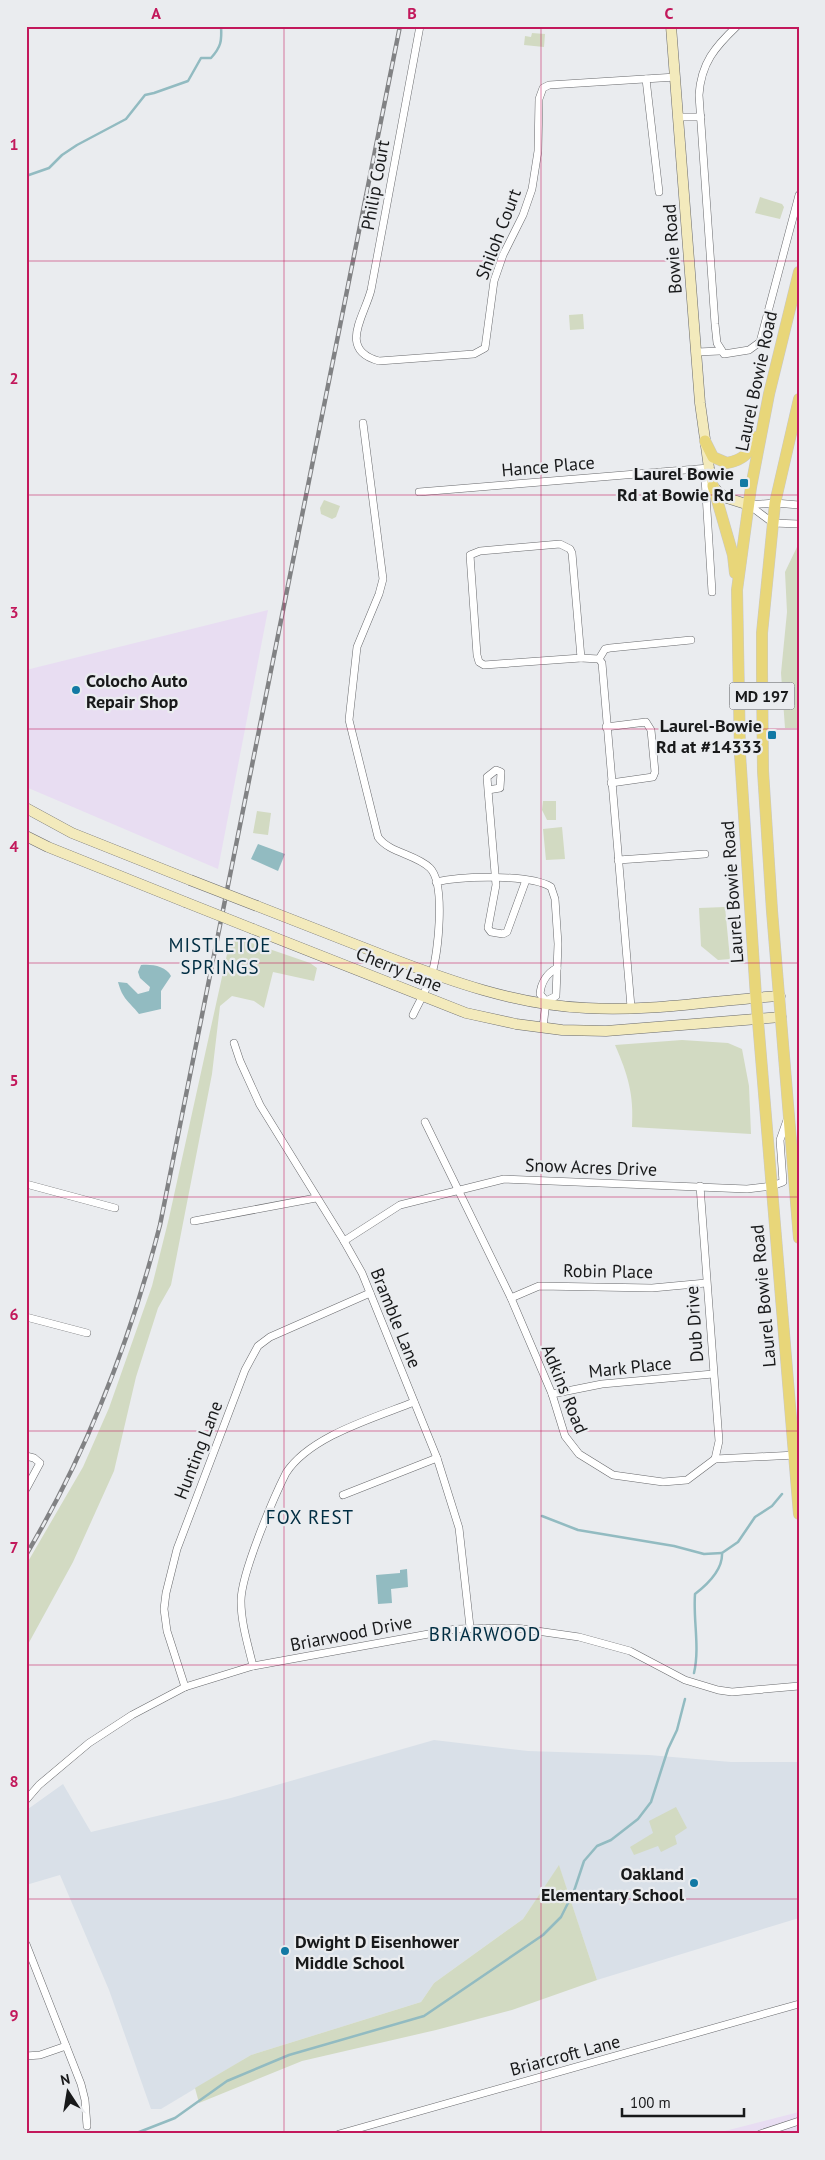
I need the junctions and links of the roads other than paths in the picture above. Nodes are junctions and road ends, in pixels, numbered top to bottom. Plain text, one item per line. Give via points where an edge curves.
1 (420, 26) edge
2 (671, 26) edge
3 (737, 26) edge
4 (676, 78) junction
5 (646, 79) junction
6 (679, 117) junction
7 (700, 117) junction
8 (659, 192) dead end
9 (799, 195) edge
10 (799, 272) edge
11 (487, 343) joint
12 (720, 351) junction
13 (697, 352) junction
14 (769, 394) junction
15 (799, 399) edge
16 (363, 422) dead end
17 (705, 441) junction
18 (709, 468) junction
19 (713, 486) junction
20 (419, 492) dead end
21 (775, 503) junction
22 (749, 505) junction
23 (799, 506) edge
24 (773, 523) junction
25 (799, 524) edge
26 (737, 590) junction
27 (712, 592) dead end
28 (690, 640) dead end
29 (581, 658) junction
30 (600, 659) junction
31 (606, 726) junction
32 (611, 783) junction
33 (488, 790) dead end
34 (26, 808) edge
35 (26, 836) edge
36 (705, 854) dead end
37 (618, 860) junction
38 (495, 879) junction
39 (526, 880) junction
40 (436, 882) junction
41 (557, 968) junction
42 (432, 974) junction
43 (422, 996) junction
44 (780, 996) junction
45 (756, 997) junction
46 (546, 1003) junction
47 (630, 1007) junction
48 (413, 1015) dead end
49 (781, 1017) junction
50 (758, 1020) junction
51 (543, 1028) junction
52 (234, 1043) dead end
53 (788, 1117) junction
54 (425, 1122) dead end
55 (26, 1184) edge
56 (700, 1186) junction
57 (772, 1186) junction
58 (457, 1190) junction
59 (316, 1198) junction
60 (116, 1208) dead end
61 (194, 1221) dead end
62 (799, 1238) edge
63 (344, 1241) junction
64 (706, 1283) junction
65 (370, 1293) junction
66 (511, 1298) junction
67 (26, 1318) edge
68 (87, 1333) dead end
69 (713, 1374) junction
70 (552, 1394) junction
71 (414, 1402) junction
72 (796, 1455) edge
73 (26, 1456) edge
74 (437, 1458) junction
75 (715, 1459) junction
76 (26, 1489) edge
77 (343, 1495) dead end
78 (799, 1514) edge
79 (470, 1627) junction
80 (253, 1666) junction
81 (799, 1686) edge
82 (185, 1688) junction
83 (26, 1800) edge
84 (26, 1944) edge
85 (799, 2004) edge
86 (66, 2046) junction
87 (26, 2056) edge
88 (799, 2121) edge
89 (87, 2126) dead end
90 (339, 2134) edge
91 (760, 2134) edge

1 - 11 street, Philip Court via 371,290 356,326 358,346 368,357 384,361 474,354 483,350
2 - 4 main road, Bowie Road
3 - 7 street via 707,60 700,87
4 - 5 street
4 - 6 main road, Bowie Road
5 - 8 street
5 - 11 street, Shiloh Court via 543,88 532,189 494,281
6 - 7 street
6 - 13 main road, Bowie Road
7 - 12 street via 714,324
9 - 12 street via 760,342 749,350 724,354
10 - 14 main road, Laurel Bowie Road / MD 197
12 - 13 street
13 - 17 main road, Bowie Road
14 - 17 main road via 761,405 752,448 746,456 735,462 723,463 713,457
14 - 22 main road, Laurel Bowie Road / MD 197
15 - 21 main road, MD 197
16 - 40 street via 383,579 358,647 350,728 378,837 384,844 429,868
17 - 18 main road, Bowie Road
18 - 19 main road, Bowie Road
18 - 20 street, Hance Place
18 - 27 street, Bowie Road via 705,478
19 - 22 main road via 727,498
19 - 26 main road via 733,555
21 - 22 street
21 - 23 street
21 - 24 main road, MD 197
22 - 24 street
22 - 26 main road, Laurel Bowie Road / MD 197
24 - 25 street
24 - 44 main road, MD 197 via 762,632 762,741
26 - 45 main road, Laurel Bowie Road / MD 197 via 740,754
28 - 30 street via 605,649
29 - 29 street via 489,666 479,662 470,555 480,551 560,544 570,549
29 - 30 street
30 - 31 street
31 - 32 street
31 - 32 street via 646,722 650,725 655,772 652,777
32 - 37 street
33 - 38 street
34 - 42 main road, Cherry Lane, bridge via 72,833
35 - 43 main road, Cherry Lane, bridge
36 - 37 street
37 - 47 street
38 - 39 street
38 - 39 street via 496,890 488,928 502,934 509,928
38 - 40 street via 459,878
39 - 41 street via 547,885 554,894
40 - 42 street via 439,931
41 - 46 street via 556,996
41 - 46 street via 541,987 540,994
42 - 43 street
42 - 46 main road, Cherry Lane via 487,992
43 - 48 street
43 - 51 main road, Cherry Lane via 482,1018
44 - 45 main road, Cherry Lane
44 - 49 main road, MD 197
45 - 47 main road, Cherry Lane
45 - 50 main road, Laurel Bowie Road / MD 197
46 - 47 main road, Cherry Lane via 587,1008
46 - 51 street
49 - 50 main road, Cherry Lane
49 - 53 main road, MD 197
50 - 51 main road, Cherry Lane via 606,1031
50 - 57 main road, Laurel Bowie Road / MD 197
52 - 59 street, Bramble Lane via 260,1105
53 - 57 street via 780,1140 783,1182
53 - 62 main road, MD 197
54 - 58 street, Adkins Road
55 - 60 street
56 - 57 street, Snow Acres Drive via 747,1189
56 - 58 street, Snow Acres Drive via 510,1179
56 - 64 street, Dub Drive
57 - 72 main road, Laurel Bowie Road / MD 197
58 - 63 street, Snow Acres Drive via 400,1205
58 - 66 street, Adkins Road
59 - 61 street
59 - 63 street, Bramble Lane
63 - 65 street, Bramble Lane
64 - 66 street, Robin Place via 652,1288 539,1286
64 - 69 street, Dub Drive
65 - 71 street, Bramble Lane
65 - 82 street, Hunting Lane via 270,1337 258,1346 249,1362 171,1569 165,1621
66 - 70 street, Adkins Road
67 - 68 street
69 - 70 street, Mark Place via 602,1384
69 - 75 street, Dub Drive via 719,1441
70 - 75 street, Adkins Road via 565,1436 573,1449 591,1464 613,1475 648,1482 687,1480
71 - 74 street, Bramble Lane
71 - 80 street via 314,1447 297,1459 286,1473 242,1585 241,1610
72 - 75 street
72 - 78 main road, Laurel Bowie Road / MD 197
73 - 76 street via 40,1463
74 - 77 street
74 - 79 street, Bramble Lane via 459,1528
79 - 80 street, Briarwood Drive
79 - 81 street, Briarwood Drive via 516,1628 618,1646 705,1688 732,1692
80 - 82 street, Briarwood Drive
82 - 83 street, Briarwood Drive via 132,1714 89,1743
84 - 86 street
85 - 90 street, Briarcroft Lane
86 - 87 street
86 - 89 street via 85,2100
88 - 91 street

